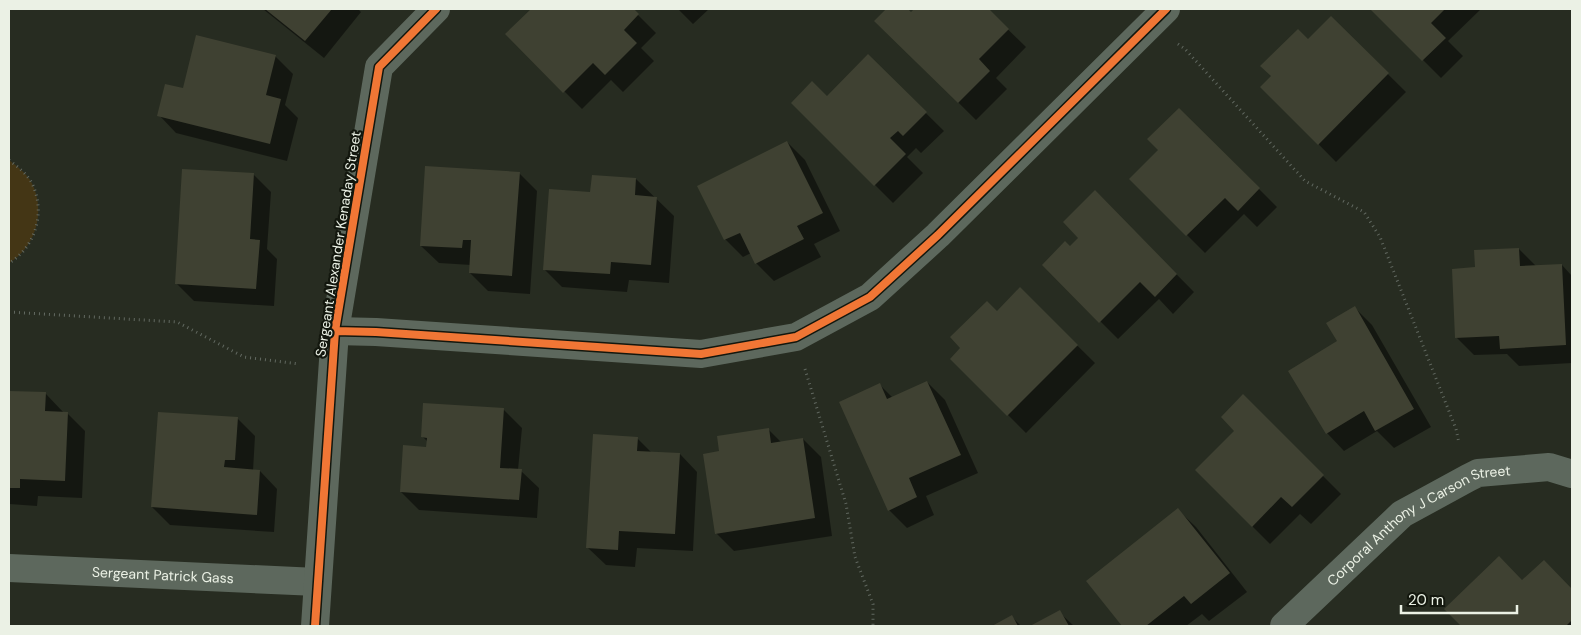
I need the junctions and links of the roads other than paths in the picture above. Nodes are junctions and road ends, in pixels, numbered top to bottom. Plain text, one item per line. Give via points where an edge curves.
1 (436, 9) edge
2 (1158, 16) edge
3 (335, 331) junction
4 (1572, 474) edge
5 (9, 568) edge
6 (317, 582) junction
7 (315, 626) edge
8 (1284, 626) edge

1 - 3 street, Sergeant Alexander Kenaday Street via 379,67
2 - 3 street via 938,235 870,297 796,337 701,354
3 - 6 street, Sergeant Alexander Kenaday Street
4 - 8 street, Corporal Anthony J Carson Street via 1549,467 1478,473 1468,478 1402,514
5 - 6 street, Sergeant Patrick Gass
6 - 7 street, Sergeant Alexander Kenaday Street

